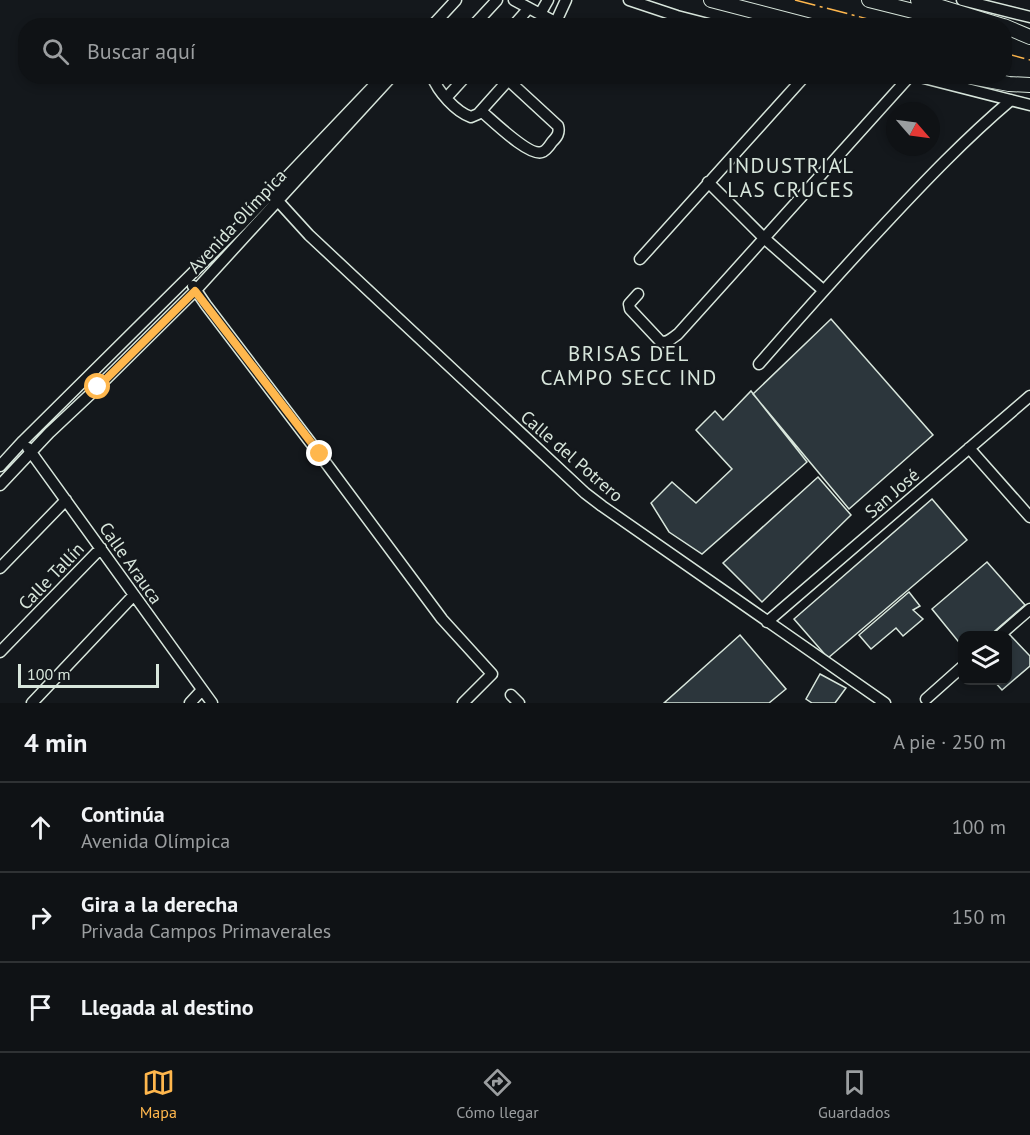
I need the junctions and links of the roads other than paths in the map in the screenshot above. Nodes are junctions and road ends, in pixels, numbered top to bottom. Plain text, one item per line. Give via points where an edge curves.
1 (456, 0) edge
2 (465, 0) edge
3 (497, 0) edge
4 (514, 0) edge
5 (548, 0) edge
6 (566, 0) edge
7 (629, 0) edge
8 (711, 0) edge
9 (869, 0) edge
10 (918, 0) edge
11 (962, 0) edge
12 (529, 8) junction
13 (540, 14) junction
14 (1030, 17) edge
15 (439, 18) edge
16 (448, 18) edge
17 (480, 18) edge
18 (520, 18) edge
19 (546, 18) edge
20 (557, 18) edge
21 (685, 18) edge
22 (780, 18) edge
23 (941, 18) edge
24 (978, 18) edge
25 (1012, 30) edge
26 (1012, 34) edge
27 (1030, 38) edge
28 (1012, 78) edge
29 (376, 84) edge
30 (384, 84) edge
31 (436, 84) edge
32 (459, 84) edge
33 (505, 84) edge
34 (516, 84) edge
35 (798, 84) edge
36 (903, 84) edge
37 (948, 84) edge
38 (1012, 84) edge
39 (1030, 84) edge
40 (447, 97) junction
41 (1011, 100) junction
42 (1030, 105) edge
43 (481, 111) junction
44 (708, 182) junction
45 (273, 198) junction
46 (764, 238) junction
47 (640, 259) dead end
48 (188, 277) junction
49 (823, 290) junction
50 (195, 291) junction
51 (638, 294) dead end
52 (759, 364) dead end
53 (1030, 396) edge
54 (23, 441) junction
55 (969, 448) junction
56 (31, 453) junction
57 (0, 466) edge
58 (0, 485) edge
59 (66, 500) junction
60 (1030, 517) edge
61 (101, 548) junction
62 (0, 568) edge
63 (134, 596) junction
64 (1030, 609) edge
65 (767, 622) junction
66 (1005, 631) edge
67 (0, 652) edge
68 (958, 671) edge
69 (202, 690) junction
70 (926, 699) dead end
71 (32, 703) edge
72 (190, 703) edge
73 (212, 703) edge
74 (464, 703) edge
75 (885, 703) edge

1 - 15 street
2 - 16 street
3 - 17 street
4 - 12 street
5 - 13 street
6 - 20 street
7 - 21 street
8 - 22 main road
9 - 23 main road
10 - 24 main road
11 - 14 street
12 - 13 street
12 - 18 street
13 - 19 street
25 - 27 main road
26 - 27 main road
28 - 39 main road
29 - 45 street, Avenida Olímpica
30 - 45 street, Avenida Olímpica
31 - 40 street
32 - 40 street
33 - 43 street
34 - 43 street via 560,129 542,152 534,152
35 - 44 street
36 - 46 street
37 - 41 street
38 - 39 main road
40 - 43 street via 465,115 475,116
41 - 42 street
41 - 49 street via 964,141
44 - 46 street
44 - 47 street
45 - 48 street, Avenida Olímpica
45 - 50 street, Avenida Olímpica
45 - 65 street, Calle del Potrero via 585,493
46 - 49 street
46 - 51 street via 669,341 660,341 630,309
48 - 50 street
48 - 54 street, Avenida Olímpica
49 - 52 street
50 - 56 street, Avenida Olímpica
50 - 74 street via 442,619 492,674
53 - 55 street, San José
54 - 56 street, Calle Arauca
54 - 57 street, Avenida Olímpica
55 - 60 street
55 - 65 street, San José
56 - 58 street, Avenida Olímpica
56 - 59 street, Calle Arauca
59 - 61 street, Calle Arauca
59 - 62 street
61 - 63 street, Calle Arauca
61 - 67 street, Calle Tallín
63 - 69 street, Calle Arauca
63 - 71 street
64 - 66 street
65 - 75 street, Calle del Potrero
68 - 70 street
69 - 72 street
69 - 73 street, Calle Arauca

